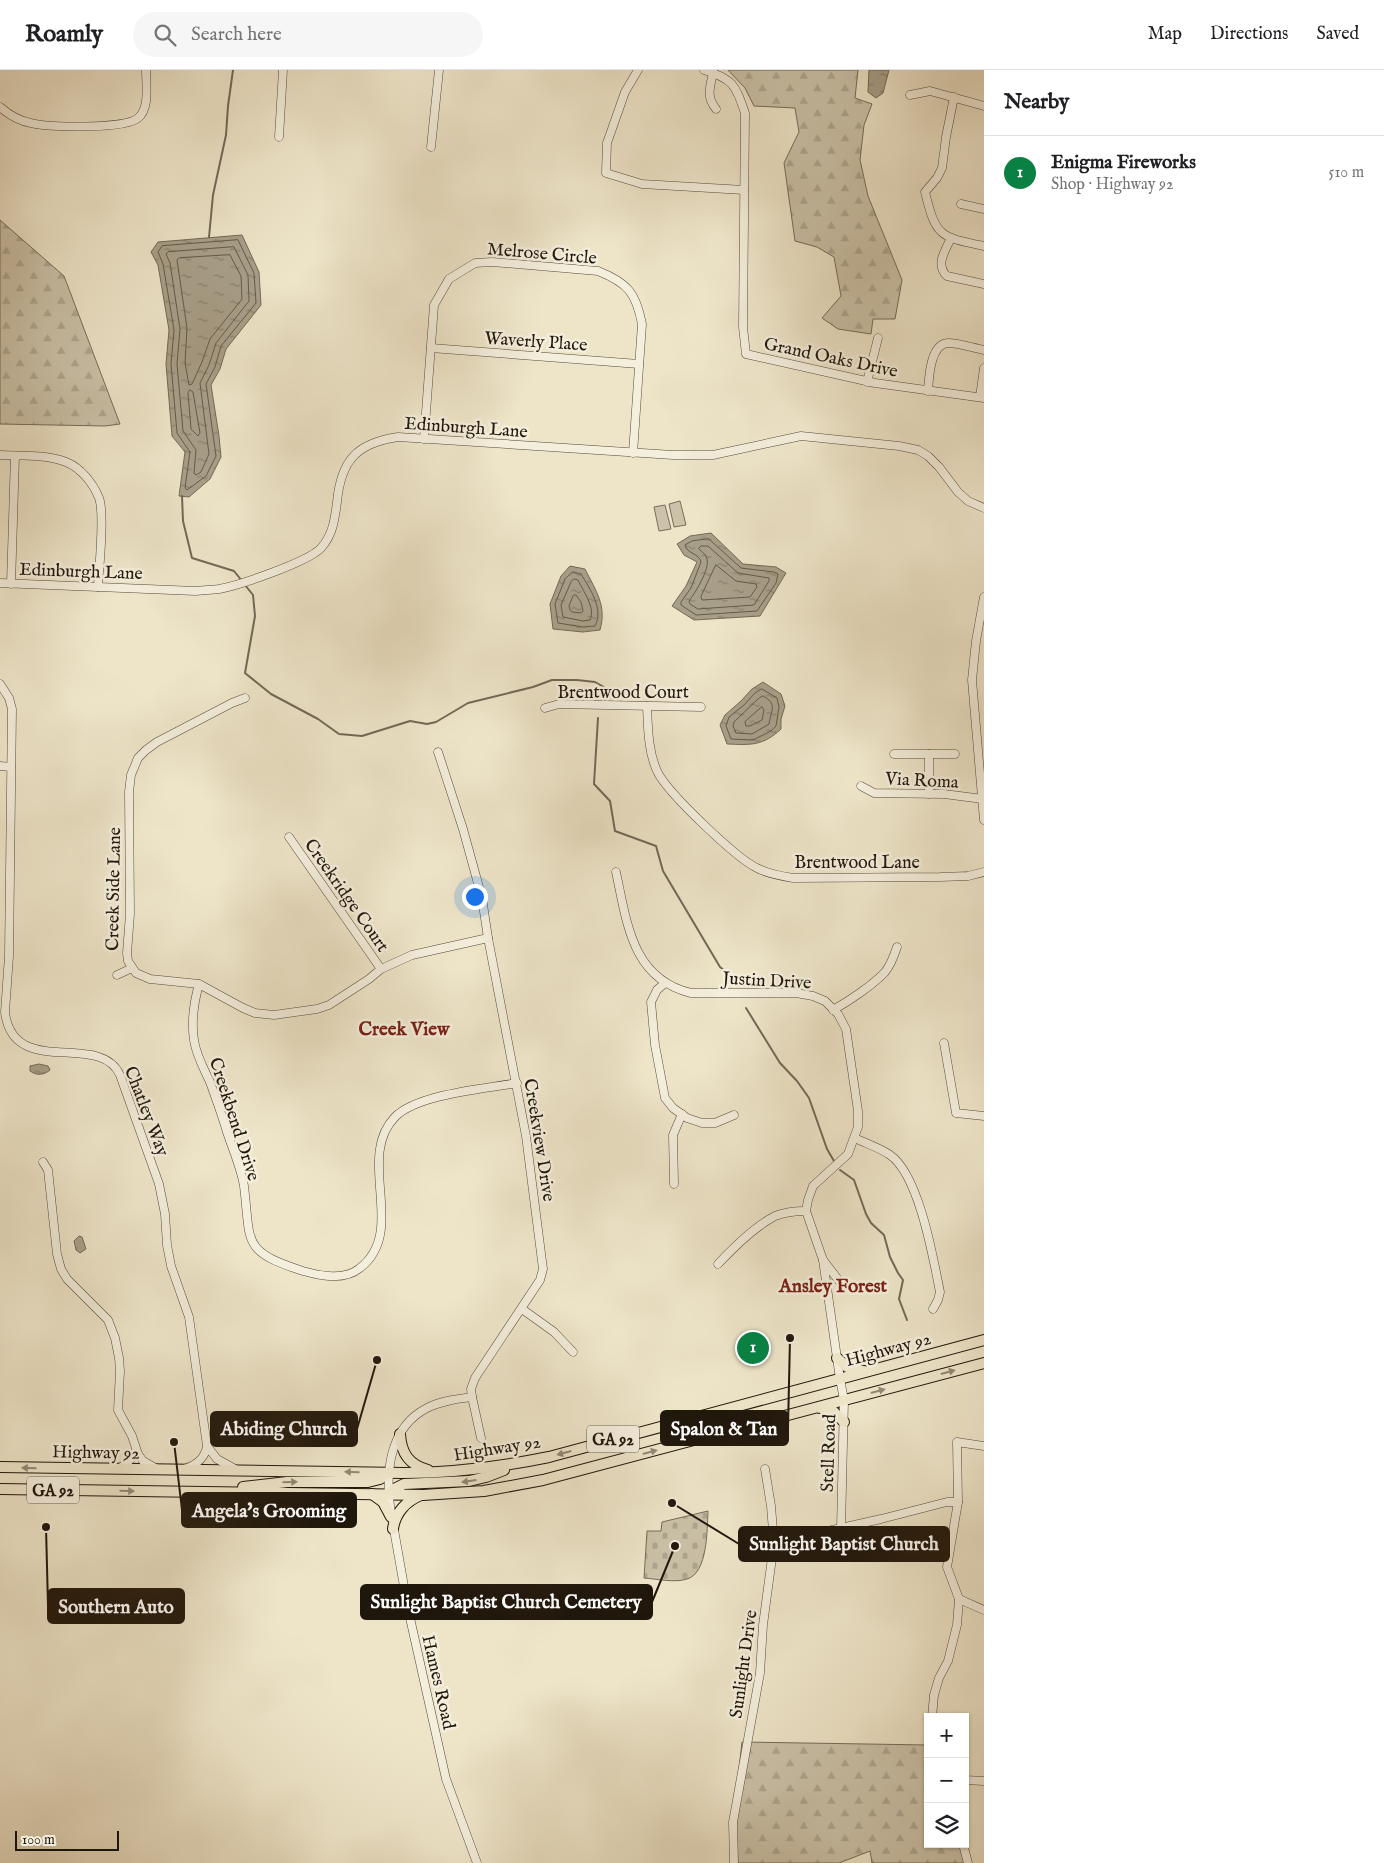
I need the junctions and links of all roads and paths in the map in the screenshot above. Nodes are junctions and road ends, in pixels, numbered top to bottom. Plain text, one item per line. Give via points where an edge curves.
1 (146, 70) edge
2 (283, 70) edge
3 (439, 70) edge
4 (638, 70) edge
5 (704, 70) edge
6 (713, 73) junction
7 (910, 94) dead end
8 (954, 97) junction
9 (984, 106) edge
10 (0, 107) edge
11 (716, 109) dead end
12 (279, 137) dead end
13 (431, 147) dead end
14 (744, 190) junction
15 (961, 204) dead end
16 (984, 209) edge
17 (951, 238) junction
18 (984, 246) edge
19 (984, 284) edge
20 (878, 338) dead end
21 (431, 348) junction
22 (984, 350) edge
23 (639, 364) junction
24 (984, 368) edge
25 (867, 382) junction
26 (928, 392) junction
27 (982, 398) edge
28 (424, 438) junction
29 (633, 453) junction
30 (0, 455) edge
31 (15, 456) junction
32 (984, 508) edge
33 (0, 583) edge
34 (11, 584) junction
35 (98, 587) junction
36 (984, 597) edge
37 (0, 684) edge
38 (245, 698) dead end
39 (647, 706) junction
40 (702, 707) dead end
41 (545, 708) dead end
42 (438, 752) dead end
43 (894, 754) dead end
44 (929, 754) junction
45 (955, 754) dead end
46 (0, 766) edge
47 (11, 766) junction
48 (861, 786) dead end
49 (929, 794) junction
50 (983, 799) edge
51 (984, 820) edge
52 (289, 837) dead end
53 (10, 865) junction
54 (0, 866) edge
55 (616, 872) dead end
56 (984, 872) edge
57 (488, 938) junction
58 (897, 947) dead end
59 (132, 968) junction
60 (381, 969) junction
61 (118, 976) dead end
62 (665, 983) junction
63 (199, 984) junction
64 (833, 1010) junction
65 (2, 1012) edge
66 (944, 1043) dead end
67 (517, 1083) junction
68 (682, 1114) junction
69 (734, 1115) dead end
70 (983, 1117) edge
71 (984, 1126) edge
72 (855, 1138) junction
73 (43, 1162) dead end
74 (674, 1184) dead end
75 (806, 1211) junction
76 (823, 1260) junction
77 (718, 1264) dead end
78 (843, 1286) dead end
79 (522, 1309) junction
80 (933, 1309) dead end
81 (984, 1340) edge
82 (573, 1352) dead end
83 (837, 1358) junction
84 (984, 1363) edge
85 (870, 1371) junction
86 (840, 1379) junction
87 (472, 1397) junction
88 (844, 1400) junction
89 (817, 1407) junction
90 (844, 1422) junction
91 (400, 1434) junction
92 (480, 1438) dead end
93 (207, 1446) junction
94 (984, 1446) edge
95 (136, 1451) junction
96 (514, 1464) junction
97 (0, 1467) edge
98 (118, 1469) junction
99 (158, 1469) junction
100 (765, 1469) dead end
101 (181, 1470) junction
102 (237, 1470) junction
103 (388, 1472) junction
104 (436, 1473) junction
105 (0, 1489) edge
106 (225, 1492) junction
107 (372, 1494) junction
108 (389, 1494) junction
109 (423, 1495) junction
110 (958, 1502) junction
111 (391, 1516) junction
112 (841, 1528) junction
113 (394, 1529) junction
114 (774, 1543) junction
115 (959, 1599) junction
116 (984, 1610) edge
117 (932, 1713) edge
118 (969, 1780) edge
119 (984, 1781) edge
120 (963, 1848) edge
121 (477, 1863) edge
122 (734, 1863) edge
123 (968, 1863) edge

1 - 10 street via 145,106 140,117 130,122 44,125 30,123
2 - 12 street
3 - 13 street
4 - 14 street via 625,92 607,143 606,173 642,184
5 - 6 street, Grand Oaks Drive
6 - 11 street via 709,96
6 - 14 street, Grand Oaks Drive via 725,77 738,92 745,113
7 - 8 street via 930,91
8 - 9 street
8 - 17 street via 942,168 925,192 931,217 942,234
14 - 25 street, Grand Oaks Drive via 743,327 746,354
15 - 16 street
17 - 18 street
17 - 19 street via 941,261 944,273
20 - 25 street
21 - 23 street, Waverly Place
21 - 23 street, Melrose Circle via 434,305 449,279 475,263 492,262 598,271 614,277 624,284 638,305 642,324
21 - 28 street, Melrose Circle
22 - 26 street via 950,343 939,346
23 - 29 street, Melrose Circle
24 - 27 street
25 - 26 street, Grand Oaks Drive
26 - 27 street, Grand Oaks Drive
28 - 29 street, Edinburgh Lane
28 - 35 street, Edinburgh Lane via 379,440 364,447 351,459 342,473 331,534 321,548 301,560 220,588 196,591
29 - 32 street, Edinburgh Lane via 713,455 801,436 899,446 928,456 958,492
30 - 31 street
31 - 34 street
31 - 35 street via 65,462 91,482 100,500
33 - 34 street, Edinburgh Lane
34 - 35 street, Edinburgh Lane
36 - 50 street via 972,680
37 - 47 street, Chatley Way via 12,709
38 - 59 street, Creek Side Lane via 157,742 134,766 129,792 130,914 127,953
39 - 40 street, Brentwood Court
39 - 41 street, Brentwood Court via 560,704
39 - 56 street, Brentwood Lane via 648,734 658,774 693,814 757,868 793,878 940,877
42 - 57 street, Creekview Drive via 478,880
43 - 44 street
44 - 45 street
44 - 49 street
46 - 47 street
47 - 53 street, Chatley Way
48 - 49 street, Via Roma via 874,792
49 - 50 street, Via Roma
50 - 51 street
52 - 60 street, Creekridge Court
53 - 54 street
53 - 65 street, Chatley Way via 9,956
55 - 62 street, Justin Drive via 631,940 652,973
57 - 60 street, Creek Side Lane via 412,955
57 - 67 street, Creekview Drive
58 - 64 street via 884,972
59 - 61 street
59 - 63 street, Creek Side Lane via 150,979
60 - 63 street, Creek Side Lane via 329,1005 274,1015 255,1013
62 - 64 street, Justin Drive via 691,993 804,994 825,1001
62 - 68 street via 651,1002 655,1045 665,1098
63 - 67 street, Creekbend Drive via 194,1005 194,1040 241,1177 248,1234 266,1257 319,1276 342,1276 355,1272 370,1259 381,1239 380,1150 389,1124 402,1111 432,1098
64 - 72 street, Justin Drive via 846,1029 858,1111
65 - 93 street, Chatley Way via 10,1032 26,1046 100,1057 116,1065 159,1184 171,1266 189,1317
66 - 70 street via 956,1113
67 - 79 street, Creekview Drive via 543,1268 540,1280
68 - 69 street via 702,1123 715,1123
68 - 74 street via 673,1135
70 - 71 street
72 - 75 street, Justin Drive via 848,1154 813,1186
72 - 80 street via 890,1156 904,1168 914,1188 940,1292
73 - 95 street via 48,1170 61,1270 108,1320 115,1338 120,1371 118,1410
75 - 76 street
75 - 77 street via 776,1216 738,1243
76 - 78 street
76 - 83 street
79 - 82 street via 554,1332
79 - 87 street, Creekview Drive via 475,1378
81 - 85 main road, Highway 92 / GA 92
83 - 85 main road via 852,1369
83 - 86 street
88 -> 84 main road, GA 92
85 - 86 main road, Highway 92 / GA 92
86 - 88 street, Stell Road
86 -> 96 main road, Highway 92 / GA 92
87 - 91 street via 428,1408 410,1420
87 - 92 street
88 - 89 main road, GA 92
88 - 90 street, Stell Road
89 - 90 main road via 833,1411
109 -> 89 main road, GA 92 via 521,1485
90 - 112 street, Stell Road
91 - 103 street via 392,1451
91 - 104 main road via 407,1458 418,1467
93 - 101 street via 199,1461
93 - 102 street via 217,1459
94 - 110 street via 957,1442
95 - 98 street
95 - 99 street via 143,1461
96 - 104 main road, Highway 92 / GA 92
96 -> 108 main road via 476,1480 408,1484
98 -> 97 main road, Highway 92 / GA 92
98 - 99 main road, Highway 92 / GA 92
99 - 101 main road, Highway 92 / GA 92
100 - 114 street, Sunlight Drive
101 - 102 main road, Highway 92 / GA 92
103 -> 102 main road, Highway 92 / GA 92
103 - 104 main road, Highway 92 / GA 92
106 -> 103 main road via 250,1485 368,1482 380,1479
103 - 108 street, Hames Road
105 -> 106 main road, GA 92
106 - 107 main road, GA 92
107 - 108 main road, GA 92
107 - 111 main road via 386,1506
108 - 109 main road, GA 92
108 - 111 street, Hames Road
109 - 113 main road via 401,1509
110 - 112 street
110 - 115 street via 947,1567
111 - 113 street, Hames Road
112 - 114 street
113 - 121 street, Hames Road via 408,1609 446,1779
114 - 122 street, Sunlight Drive via 760,1673 733,1822
115 - 116 street
115 - 117 street via 954,1643 934,1695
118 - 119 street
120 - 123 street

